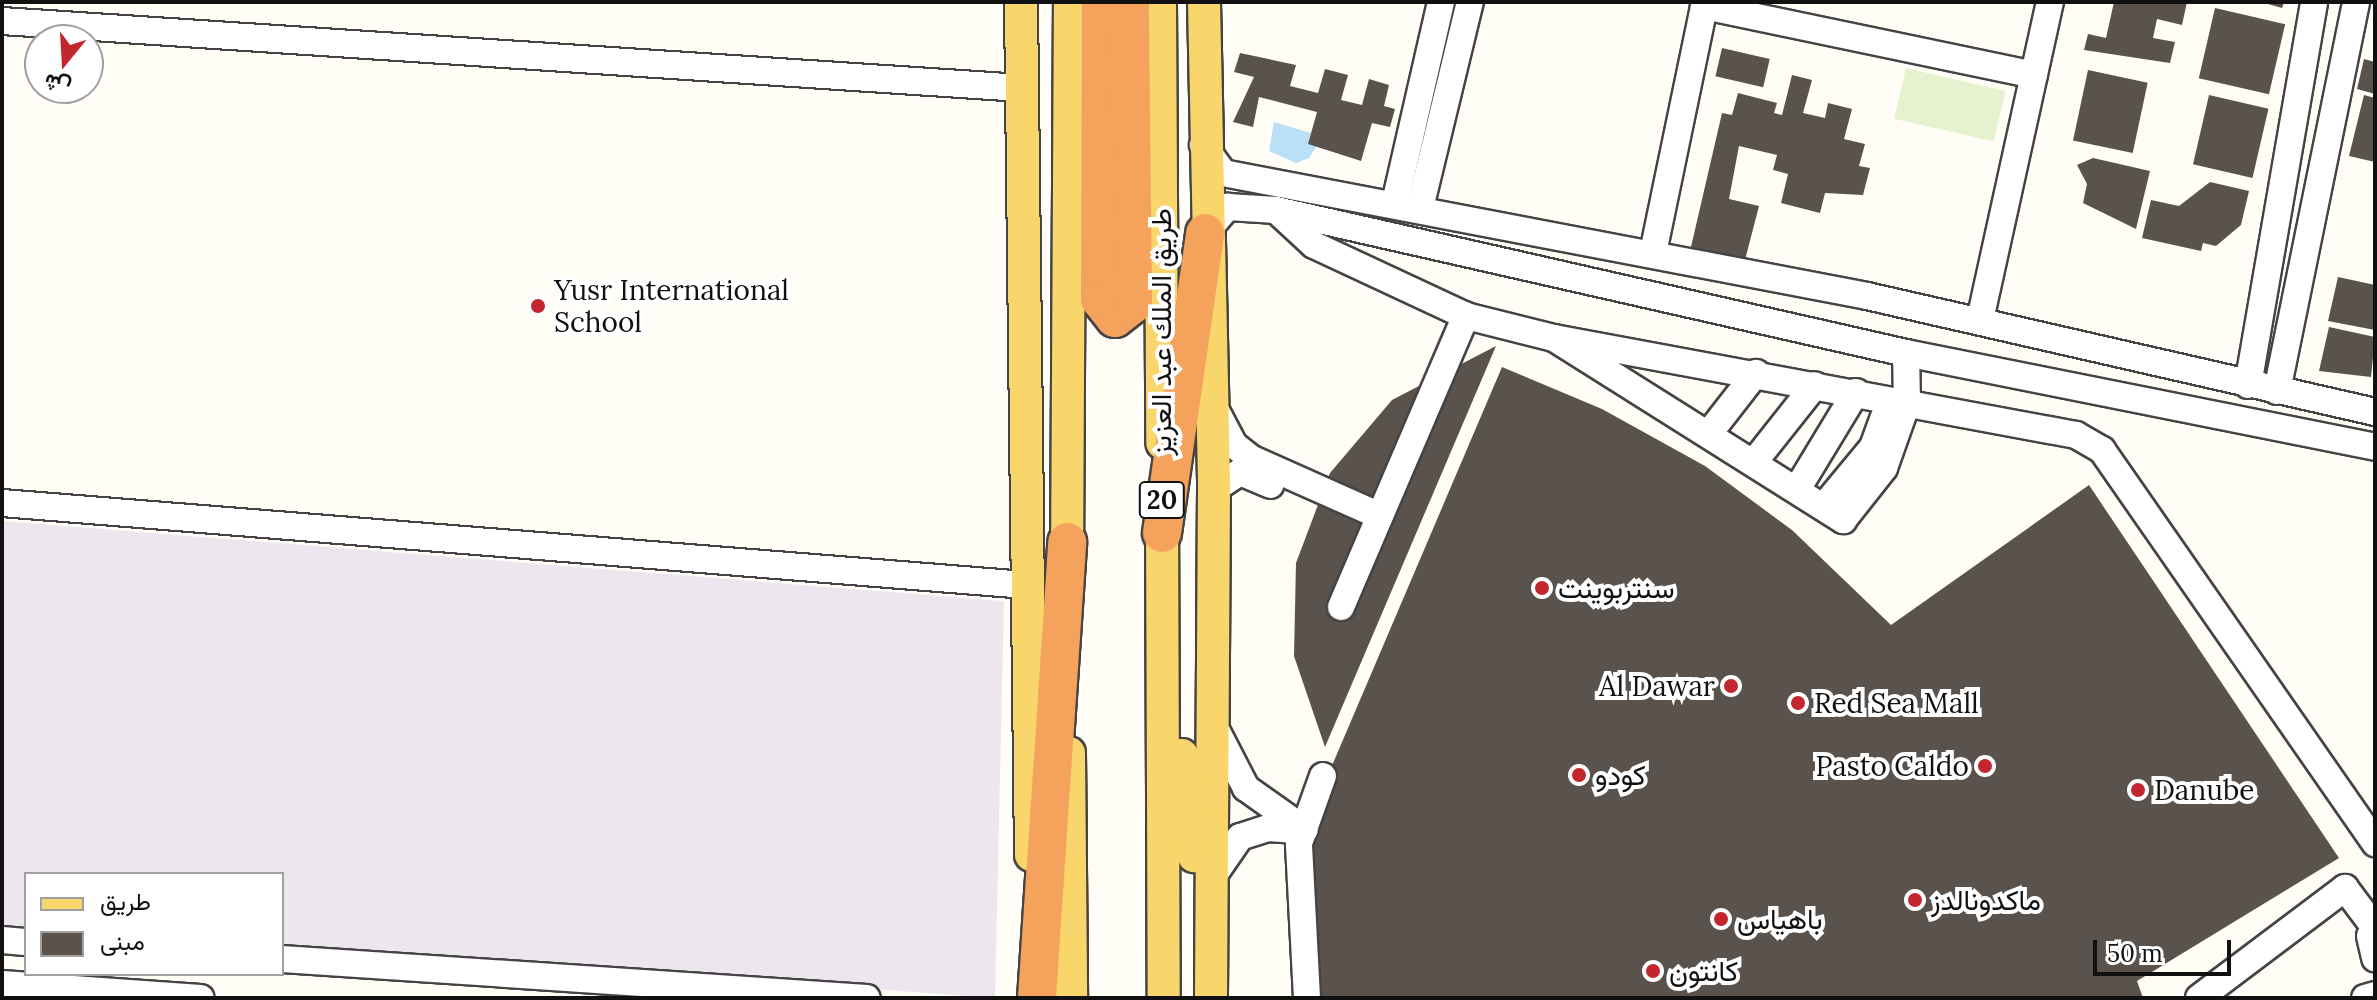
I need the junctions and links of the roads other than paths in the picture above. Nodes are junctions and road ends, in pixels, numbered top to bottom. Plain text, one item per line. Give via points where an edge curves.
1 (1021, 2) edge
2 (1070, 2) edge
3 (1101, 2) edge
4 (1130, 2) edge
5 (1160, 2) edge
6 (1204, 2) edge
7 (1441, 2) edge
8 (1470, 2) edge
9 (2050, 2) edge
10 (2314, 2) edge
11 (1704, 4) edge
12 (2362, 4) edge
13 (2, 21) edge
14 (2034, 75) junction
15 (1021, 88) junction
16 (1203, 145) junction
17 (1407, 206) junction
18 (1276, 210) junction
19 (1205, 233) junction
20 (1653, 253) junction
21 (1867, 296) junction
22 (1466, 316) junction
23 (1980, 320) junction
24 (1554, 338) junction
25 (1856, 338) junction
26 (1906, 353) junction
27 (1756, 373) junction
28 (1815, 385) junction
29 (2248, 385) junction
30 (2277, 391) junction
31 (1856, 392) junction
32 (1898, 402) junction
33 (1212, 403) junction
34 (2375, 412) edge
35 (1710, 432) junction
36 (2375, 447) edge
37 (1754, 462) junction
38 (1799, 486) junction
39 (1214, 489) junction
40 (2, 503) edge
41 (1376, 524) junction
42 (1162, 533) junction
43 (1067, 542) junction
44 (1026, 585) junction
45 (1341, 607) dead end
46 (1165, 608) junction
47 (1212, 722) junction
48 (1323, 776) dead end
49 (1305, 830) junction
50 (2375, 843) edge
51 (1211, 879) junction
52 (2, 940) edge
53 (2373, 941) edge
54 (24, 942) edge
55 (284, 959) edge
56 (32, 980) edge
57 (2, 984) edge
58 (633, 990) edge
59 (2375, 995) edge
60 (201, 998) edge
61 (867, 998) edge
62 (1035, 998) edge
63 (1071, 998) edge
64 (1164, 998) edge
65 (1211, 998) edge
66 (1307, 998) edge
67 (2199, 998) edge
68 (2365, 998) edge

1 - 15 main road
2 - 43 main road
3 - 4 highway via 1100,299 1115,318 1133,304
5 - 42 main road, طريق الملك عبد العزيز / 20
6 - 16 main road
7 - 17 street
8 - 17 street
9 - 14 street
10 - 29 street
11 - 14 street
11 - 20 street
12 - 30 street
13 - 15 street
14 - 23 street
15 - 44 main road
16 - 17 street via 1223,173
16 - 19 main road
17 - 20 street
18 - 19 street via 1228,207
18 - 22 street via 1314,245
18 - 25 street
19 - 33 main road
19 - 42 highway
20 - 21 street
21 - 23 street
21 - 25 street
22 - 24 street
22 - 41 street
23 - 29 street
24 - 27 street
24 - 35 street
25 - 26 street
26 - 32 street
26 - 36 street
27 - 28 street
27 - 35 street
28 - 31 street
28 - 37 street
29 - 30 street
30 - 34 street
31 - 32 street
31 - 38 street
32 - 38 street via 1873,447 1825,505
32 - 50 street via 2076,435 2102,450
33 - 39 main road
33 - 41 street via 1234,445 1252,459
35 - 37 street
37 - 38 street
39 - 41 street via 1240,472
39 - 47 main road
40 - 44 street
41 - 45 street
42 - 46 main road, طريق الملك عبد العزيز / 20
43 - 62 highway
43 - 63 main road
44 - 62 main road
46 - 64 main road, طريق الملك عبد العزيز / 20
46 - 65 main road
47 - 49 street via 1246,788
47 - 51 main road
48 - 49 street
49 - 51 street via 1268,828 1240,837
49 - 66 street via 1298,935
51 - 65 main road
52 - 54 street
53 - 67 street via 2345,888
55 - 58 street
56 - 57 street
56 - 60 street
58 - 61 street
59 - 68 street

